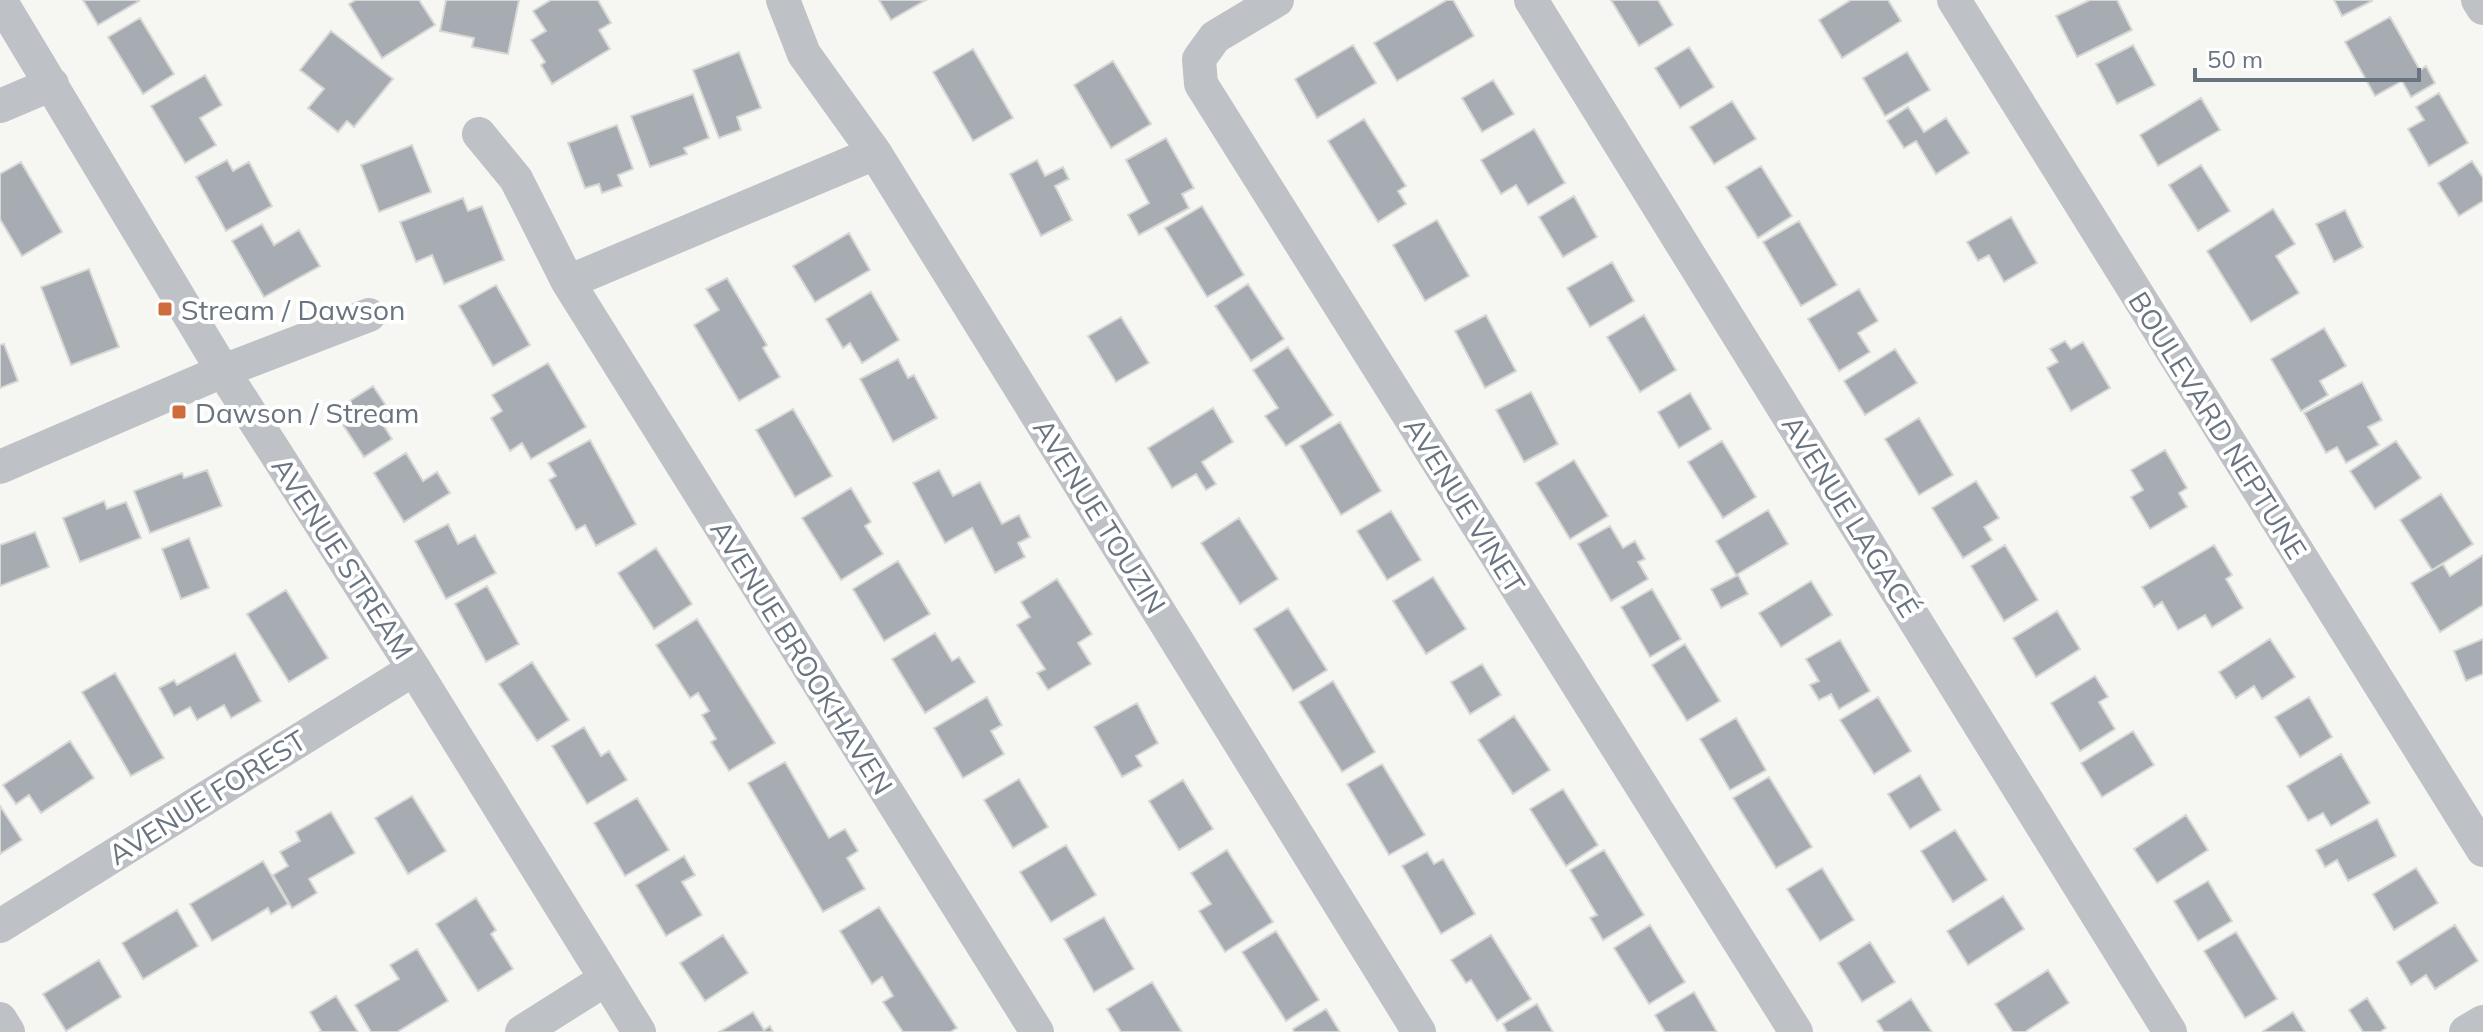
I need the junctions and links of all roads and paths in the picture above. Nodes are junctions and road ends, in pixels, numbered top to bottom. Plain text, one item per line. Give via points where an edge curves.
1 (0, 0) edge
2 (783, 0) edge
3 (1277, 0) edge
4 (1531, 0) edge
5 (1954, 0) edge
6 (2478, 0) edge
7 (2483, 8) edge
8 (52, 84) junction
9 (0, 106) edge
10 (479, 134) dead end
11 (875, 153) junction
12 (568, 282) junction
13 (369, 315) dead end
14 (223, 371) junction
15 (0, 467) edge
16 (414, 669) junction
17 (2483, 850) edge
18 (0, 926) edge
19 (606, 979) junction
20 (0, 1019) edge
21 (2483, 1022) edge
22 (8, 1032) edge
23 (522, 1032) edge
24 (639, 1032) edge
25 (1037, 1032) edge
26 (1419, 1032) edge
27 (1796, 1032) edge
28 (2170, 1032) edge
29 (2466, 1032) edge

1 - 8 street, AVENUE STREAM
2 - 11 street, AVENUE TOUZIN via 804,54
3 - 27 street, AVENUE VINET via 1215,37 1199,59 1201,84
4 - 28 street, AVENUE LAGACÉ
5 - 17 street, BOULEVARD NEPTUNE
6 - 7 street
8 - 9 street
8 - 14 street, AVENUE STREAM
10 - 12 street, AVENUE BROOKHAVEN via 516,179
11 - 12 street
11 - 26 street, AVENUE TOUZIN
12 - 25 street, AVENUE BROOKHAVEN
13 - 14 street
14 - 15 street
14 - 16 street, AVENUE STREAM
16 - 18 street, AVENUE FOREST
16 - 19 street, AVENUE STREAM
19 - 23 street
19 - 24 street, AVENUE STREAM
20 - 22 street
21 - 29 street

